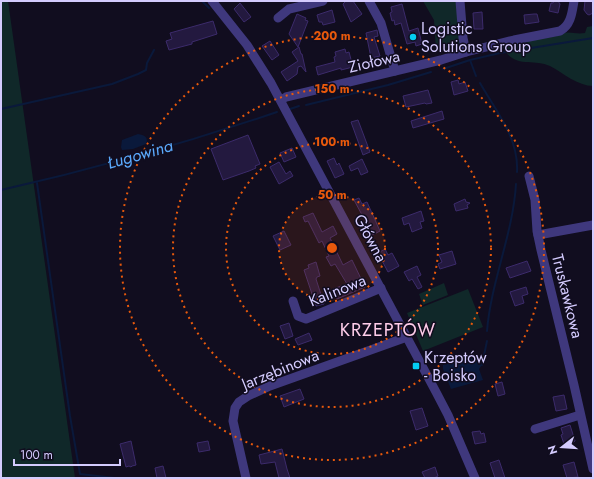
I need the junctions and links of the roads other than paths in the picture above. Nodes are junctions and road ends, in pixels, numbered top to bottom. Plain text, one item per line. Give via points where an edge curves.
1 (212, 1) edge
2 (323, 1) edge
3 (369, 1) edge
4 (460, 1) edge
5 (574, 1) edge
6 (278, 18) dead end
7 (466, 52) junction
8 (395, 71) junction
9 (281, 100) junction
10 (529, 176) dead end
11 (593, 225) edge
12 (538, 235) junction
13 (381, 288) junction
14 (293, 301) dead end
15 (407, 337) junction
16 (580, 415) junction
17 (535, 429) dead end
18 (593, 469) edge
19 (246, 478) edge
20 (475, 478) edge

1 - 9 street, Główna via 251,51
2 - 6 street via 289,9
3 - 8 street via 383,28
4 - 7 street
5 - 7 street, Ziołowa via 567,27 560,31
7 - 8 street, Ziołowa
8 - 9 street, Ziołowa
9 - 13 street, Główna
10 - 12 street, Truskawkowa via 535,200
11 - 12 street
12 - 16 street, Truskawkowa
13 - 14 street, Kalinowa via 306,319 298,316
13 - 15 street, Główna
15 - 19 street, Jarzębinowa via 254,393 239,402 235,408 233,421
15 - 20 street, Główna via 448,415
16 - 17 street
16 - 18 street, Truskawkowa

